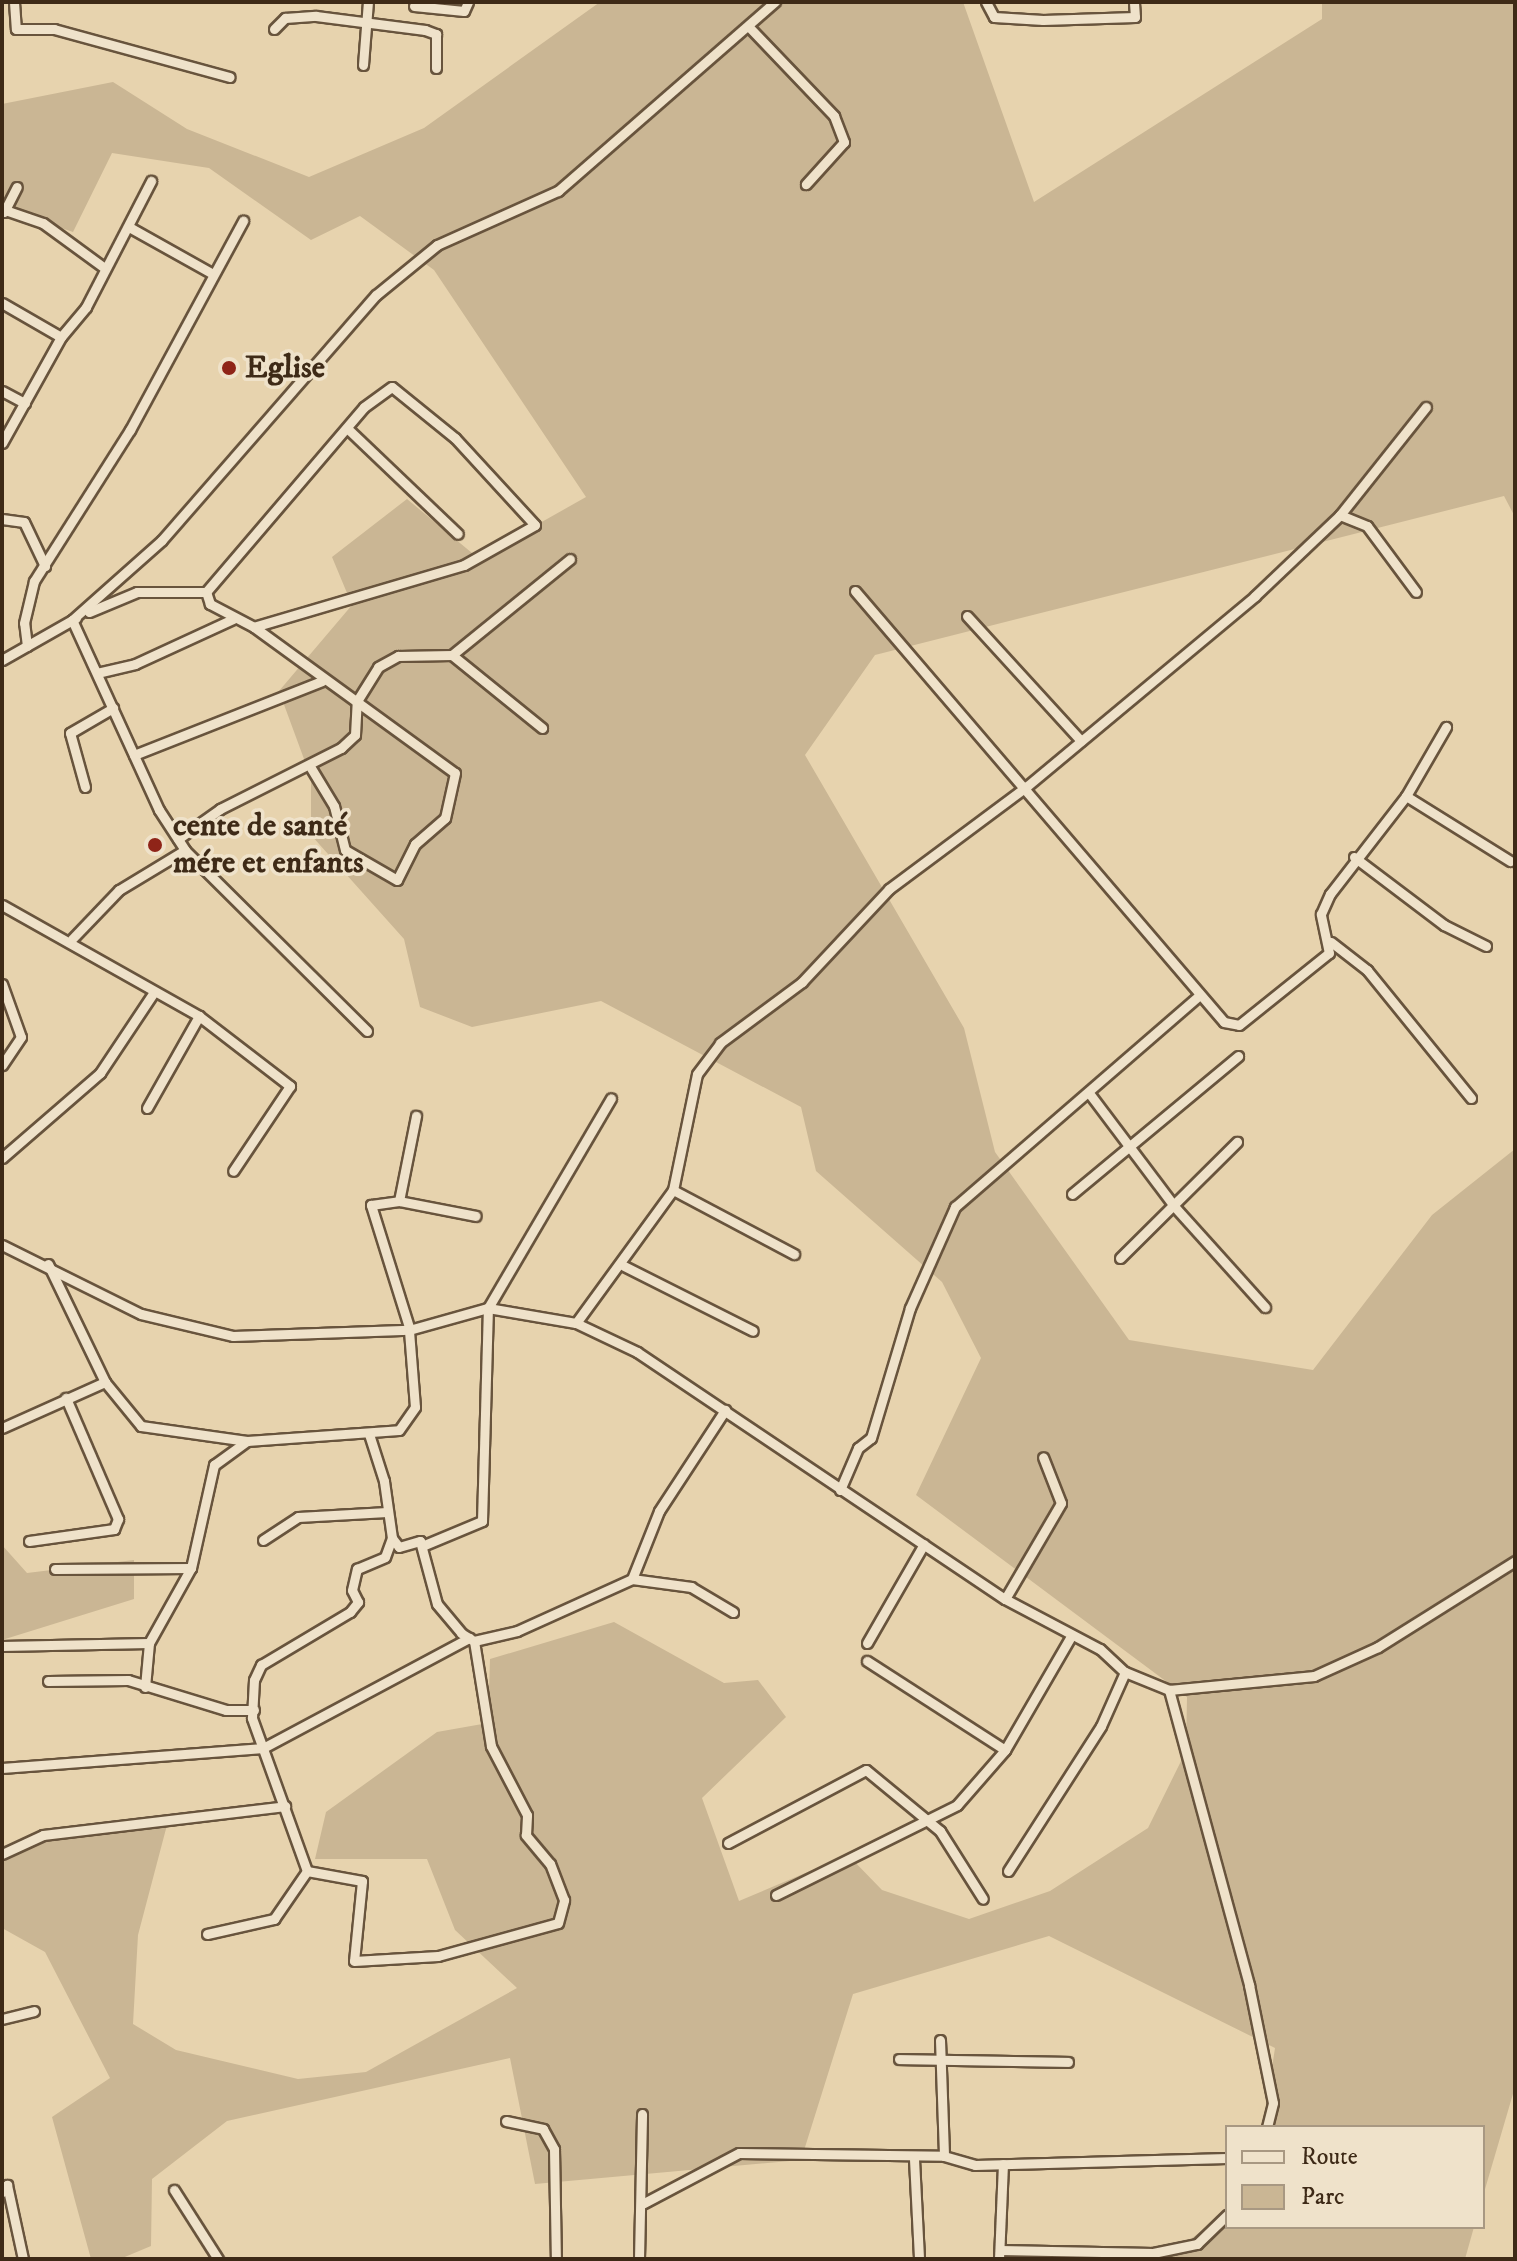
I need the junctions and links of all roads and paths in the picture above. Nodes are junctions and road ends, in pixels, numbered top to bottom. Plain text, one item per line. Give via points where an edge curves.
1 (14, 2) edge
2 (368, 2) edge
3 (468, 2) edge
4 (775, 2) edge
5 (986, 2) edge
6 (1134, 2) edge
7 (414, 6) dead end
8 (366, 21) junction
9 (750, 28) junction
10 (274, 29) dead end
11 (363, 65) dead end
12 (436, 68) dead end
13 (230, 77) dead end
14 (151, 181) dead end
15 (806, 184) dead end
16 (17, 187) dead end
17 (3, 213) edge
18 (243, 221) dead end
19 (129, 227) junction
20 (102, 266) junction
21 (213, 274) junction
22 (2, 303) edge
23 (61, 337) junction
24 (2, 391) edge
25 (25, 403) junction
26 (1426, 407) dead end
27 (347, 428) junction
28 (2, 443) edge
29 (1340, 515) junction
30 (2, 519) edge
31 (458, 534) dead end
32 (570, 559) dead end
33 (45, 566) junction
34 (855, 591) dead end
35 (206, 592) junction
36 (1416, 592) dead end
37 (967, 616) dead end
38 (233, 619) junction
39 (72, 620) junction
40 (254, 627) junction
41 (27, 646) junction
42 (452, 655) junction
43 (2, 660) edge
44 (97, 673) junction
45 (322, 681) junction
46 (357, 701) junction
47 (113, 708) junction
48 (1446, 727) dead end
49 (542, 728) dead end
50 (1081, 741) junction
51 (134, 755) junction
52 (311, 768) junction
53 (85, 787) dead end
54 (1026, 787) junction
55 (1406, 796) junction
56 (178, 839) junction
57 (185, 850) junction
58 (1354, 857) junction
59 (1510, 861) dead end
60 (2, 905) edge
61 (72, 939) junction
62 (1331, 942) junction
63 (1486, 946) dead end
64 (2, 984) edge
65 (154, 992) junction
66 (1200, 995) junction
67 (199, 1016) junction
68 (367, 1031) dead end
69 (1238, 1056) dead end
70 (2, 1065) edge
71 (1089, 1093) junction
72 (611, 1098) dead end
73 (1471, 1098) dead end
74 (147, 1108) dead end
75 (416, 1116) dead end
76 (1237, 1142) dead end
77 (1127, 1147) junction
78 (2, 1158) edge
79 (233, 1171) dead end
80 (673, 1190) junction
81 (1072, 1194) dead end
82 (399, 1201) junction
83 (1174, 1206) junction
84 (476, 1216) dead end
85 (2, 1245) edge
86 (794, 1254) dead end
87 (1120, 1258) dead end
88 (48, 1262) junction
89 (624, 1266) junction
90 (1265, 1307) dead end
91 (488, 1308) junction
92 (576, 1323) junction
93 (409, 1329) junction
94 (753, 1331) dead end
95 (105, 1382) junction
96 (66, 1398) junction
97 (725, 1410) junction
98 (2, 1428) edge
99 (369, 1434) junction
100 (247, 1441) junction
101 (1043, 1457) dead end
102 (840, 1490) junction
103 (387, 1512) junction
104 (392, 1538) junction
105 (263, 1540) dead end
106 (29, 1541) dead end
107 (924, 1544) junction
108 (422, 1546) junction
109 (1515, 1561) edge
110 (191, 1568) junction
111 (55, 1569) dead end
112 (632, 1579) junction
113 (1005, 1599) junction
114 (733, 1612) dead end
115 (1070, 1638) junction
116 (471, 1640) junction
117 (149, 1643) junction
118 (867, 1643) dead end
119 (2, 1646) edge
120 (867, 1661) dead end
121 (1125, 1672) junction
122 (48, 1681) dead end
123 (145, 1687) junction
124 (1169, 1690) junction
125 (254, 1710) junction
126 (263, 1748) junction
127 (1005, 1750) junction
128 (2, 1768) edge
129 (285, 1806) junction
130 (929, 1824) junction
131 (728, 1843) dead end
132 (2, 1854) edge
133 (307, 1871) junction
134 (1008, 1871) dead end
135 (776, 1895) dead end
136 (983, 1899) dead end
137 (207, 1934) dead end
138 (34, 2011) dead end
139 (2, 2019) edge
140 (940, 2040) dead end
141 (899, 2059) dead end
142 (943, 2060) junction
143 (1068, 2062) dead end
144 (642, 2114) dead end
145 (506, 2121) dead end
146 (1268, 2125) edge
147 (944, 2156) junction
148 (1225, 2158) edge
149 (914, 2159) junction
150 (1003, 2164) junction
151 (174, 2190) dead end
152 (2, 2192) edge
153 (644, 2203) junction
154 (1225, 2217) edge
155 (1000, 2255) edge
156 (23, 2259) edge
157 (218, 2259) edge
158 (556, 2259) edge
159 (639, 2259) edge
160 (919, 2259) edge

1 - 13 street via 16,29 54,29
2 - 8 street
3 - 7 street via 464,11
4 - 9 street
5 - 6 street via 994,17 1043,20 1135,17
8 - 10 street via 289,17
8 - 11 street
8 - 12 street via 436,34
9 - 15 street via 834,116 844,142
9 - 39 street via 558,191 437,245 376,295 162,540
14 - 19 street
16 - 17 street
17 - 20 street via 43,223
18 - 21 street
19 - 20 street
19 - 21 street
20 - 23 street via 86,307
21 - 33 street
22 - 23 street
23 - 25 street
24 - 25 street
25 - 28 street
26 - 29 street
27 - 31 street
27 - 35 street
27 - 40 street via 382,392 399,387 535,525 464,565
29 - 36 street via 1367,526
29 - 50 street via 1172,670
30 - 33 street via 24,522
32 - 42 street
33 - 41 street via 24,623
34 - 54 street
35 - 38 street
35 - 39 street via 137,592
37 - 50 street
38 - 40 street
38 - 44 street via 135,664
39 - 41 street
39 - 44 street
40 - 45 street
41 - 43 street
42 - 46 street via 383,663
42 - 49 street
44 - 47 street
45 - 46 street
45 - 51 street
46 - 52 street via 355,735
46 - 52 street via 455,773 445,818 427,829 397,880 345,850 334,806
47 - 51 street
47 - 53 street via 70,733
48 - 55 street
50 - 54 street
51 - 56 street
52 - 56 street via 220,809
54 - 66 street
54 - 80 street via 889,889 802,982 720,1043 697,1074
55 - 58 street
55 - 59 street
56 - 57 street
57 - 61 street via 119,890
57 - 68 street
58 - 62 street via 1321,914
58 - 63 street via 1444,925
60 - 61 street
61 - 65 street
62 - 66 street via 1329,953 1239,1025 1224,1022
62 - 73 street via 1367,970
64 - 70 street via 21,1037
65 - 67 street
65 - 78 street via 100,1073
66 - 71 street
67 - 74 street
67 - 79 street via 290,1086
69 - 77 street
71 - 77 street
71 - 102 street via 955,1207 910,1308 871,1438 858,1448
72 - 91 street
75 - 82 street
76 - 83 street
77 - 81 street
77 - 83 street
80 - 86 street
80 - 89 street
82 - 84 street
82 - 93 street via 378,1201 370,1215
83 - 87 street
83 - 90 street
85 - 88 street
88 - 93 street via 141,1314 233,1336
88 - 95 street
89 - 92 street
89 - 94 street
91 - 92 street
91 - 93 street
91 - 108 street via 482,1521
92 - 97 street via 637,1352
93 - 99 street via 415,1407 399,1430
95 - 96 street
95 - 100 street via 141,1426
96 - 98 street
96 - 106 street via 118,1519 114,1529
97 - 102 street
97 - 112 street via 659,1511
99 - 100 street
99 - 103 street
100 - 110 street via 214,1465
101 - 113 street via 1061,1503
102 - 107 street
103 - 104 street
103 - 105 street via 298,1517
104 - 108 street via 399,1547
104 - 125 street via 385,1557 357,1569 352,1590 358,1602 350,1612 261,1665
107 - 113 street
107 - 118 street
108 - 116 street via 437,1604
109 - 124 street via 1378,1647 1314,1676
110 - 111 street
110 - 117 street
112 - 114 street via 691,1587
112 - 116 street via 544,1621
113 - 115 street
115 - 121 street via 1100,1649
115 - 127 street
116 - 126 street
116 - 133 street via 491,1746 527,1815 526,1835 550,1864 564,1900 558,1923 438,1956 354,1961 362,1881
117 - 119 street
117 - 123 street
120 - 127 street
121 - 124 street
121 - 134 street via 1101,1726
122 - 123 street via 128,1680
123 - 125 street via 226,1710
124 - 146 street via 1249,1985 1273,2103
125 - 126 street
126 - 128 street
126 - 129 street
127 - 130 street via 957,1805
129 - 132 street via 43,1835
129 - 133 street
130 - 131 street via 866,1770
130 - 135 street
130 - 136 street
133 - 137 street via 274,1919
138 - 139 street
140 - 142 street
141 - 142 street
142 - 143 street
142 - 147 street
144 - 153 street
145 - 158 street via 543,2129 554,2149
147 - 149 street
147 - 150 street
148 - 150 street
149 - 153 street via 739,2153
149 - 160 street
150 - 155 street
151 - 157 street
152 - 156 street via 7,2185
153 - 159 street
154 - 155 street via 1197,2244 1153,2253

